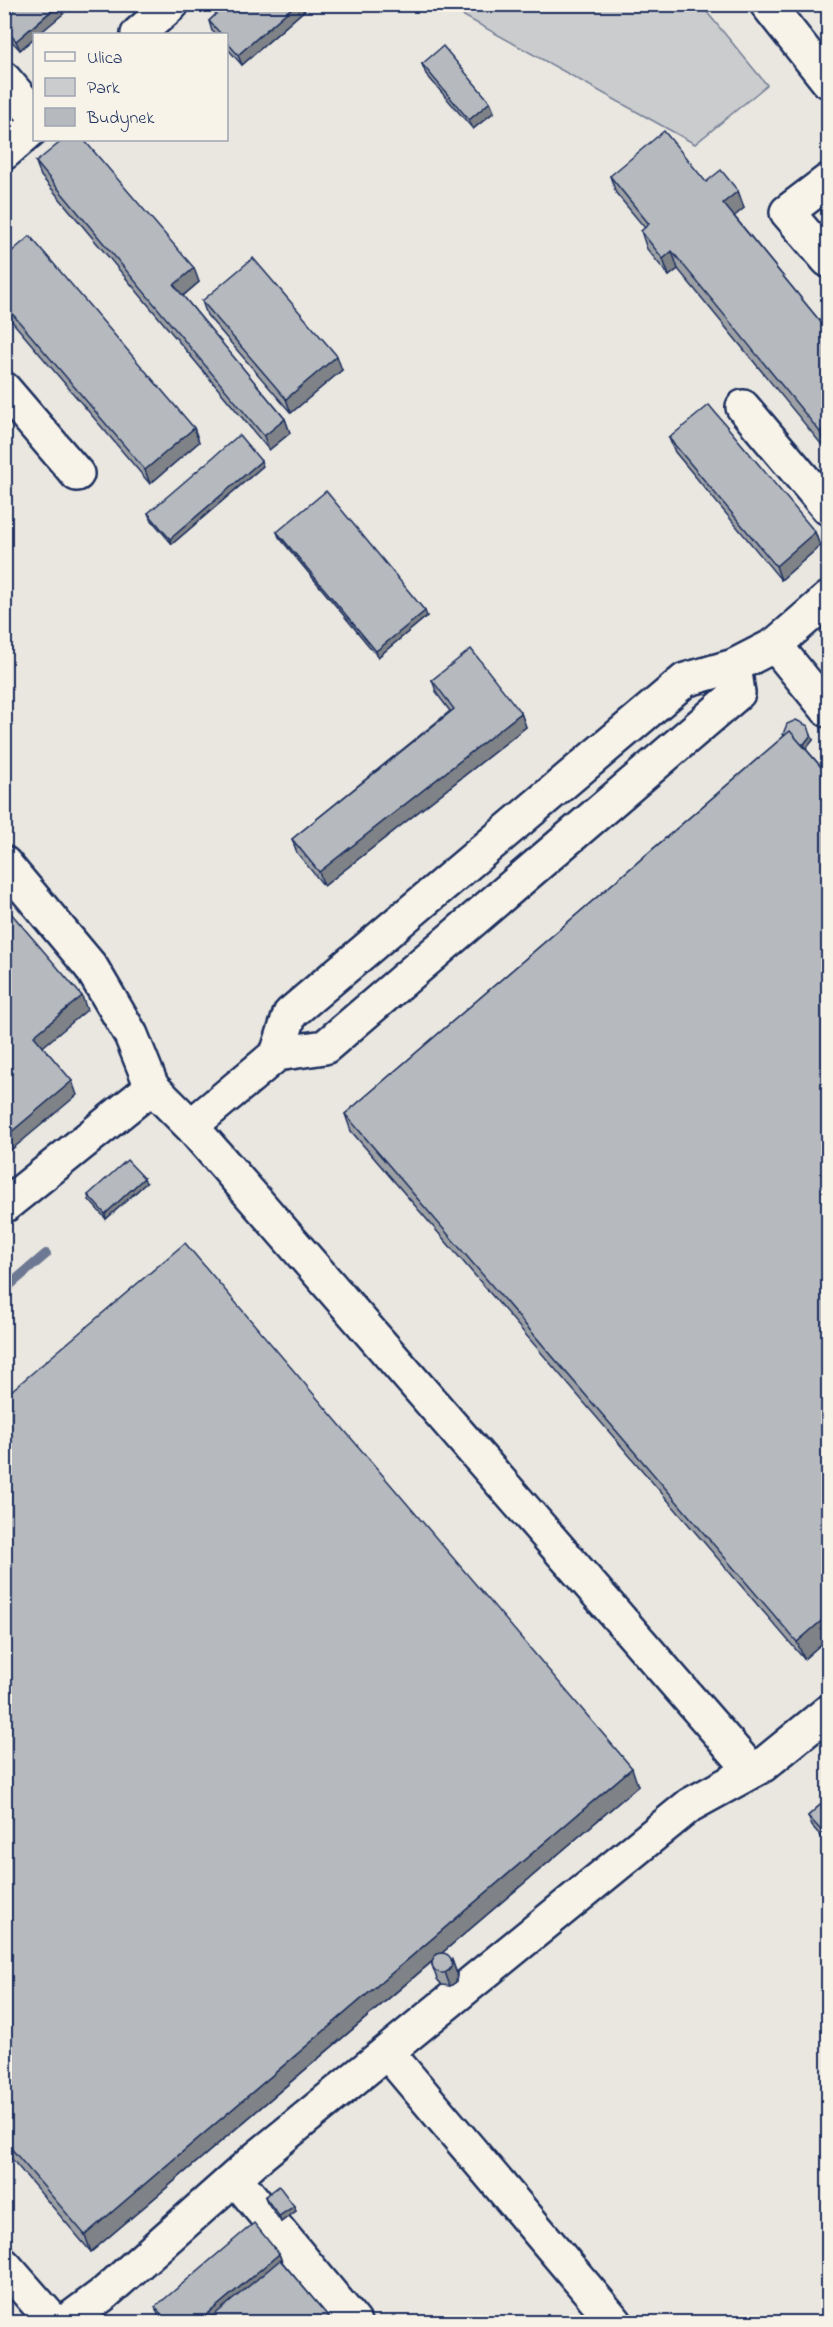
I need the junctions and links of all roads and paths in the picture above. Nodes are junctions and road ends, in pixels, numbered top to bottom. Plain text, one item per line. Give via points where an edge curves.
1 (172, 4) edge
2 (767, 4) edge
3 (139, 33) edge
4 (4, 80) edge
5 (828, 81) edge
6 (33, 113) edge
7 (33, 128) edge
8 (4, 153) edge
9 (828, 181) edge
10 (828, 260) edge
11 (4, 389) edge
12 (743, 407) dead end
13 (77, 474) dead end
14 (828, 508) edge
15 (828, 599) edge
16 (775, 645) junction
17 (734, 666) junction
18 (828, 710) edge
19 (4, 863) edge
20 (276, 1054) junction
21 (152, 1087) junction
22 (191, 1126) junction
23 (4, 1206) edge
24 (828, 1712) edge
25 (752, 1771) junction
26 (387, 2052) junction
27 (236, 2178) junction
28 (4, 2265) edge
29 (54, 2322) edge
30 (66, 2322) edge
31 (354, 2322) edge
32 (615, 2322) edge

1 - 3 street
2 - 5 street
4 - 6 street
7 - 8 street
9 - 10 street via 787,212
11 - 13 street
12 - 14 street
15 - 16 street
16 - 17 street
16 - 18 street
17 - 20 street via 685,680 290,1014
17 - 20 street via 738,693 326,1047
19 - 21 street via 91,967 131,1035
20 - 22 street
21 - 22 street
21 - 23 street
22 - 25 street
24 - 25 street
25 - 26 street via 690,1805
26 - 27 street
26 - 32 street
27 - 30 street via 105,2293
27 - 31 street
28 - 29 street

